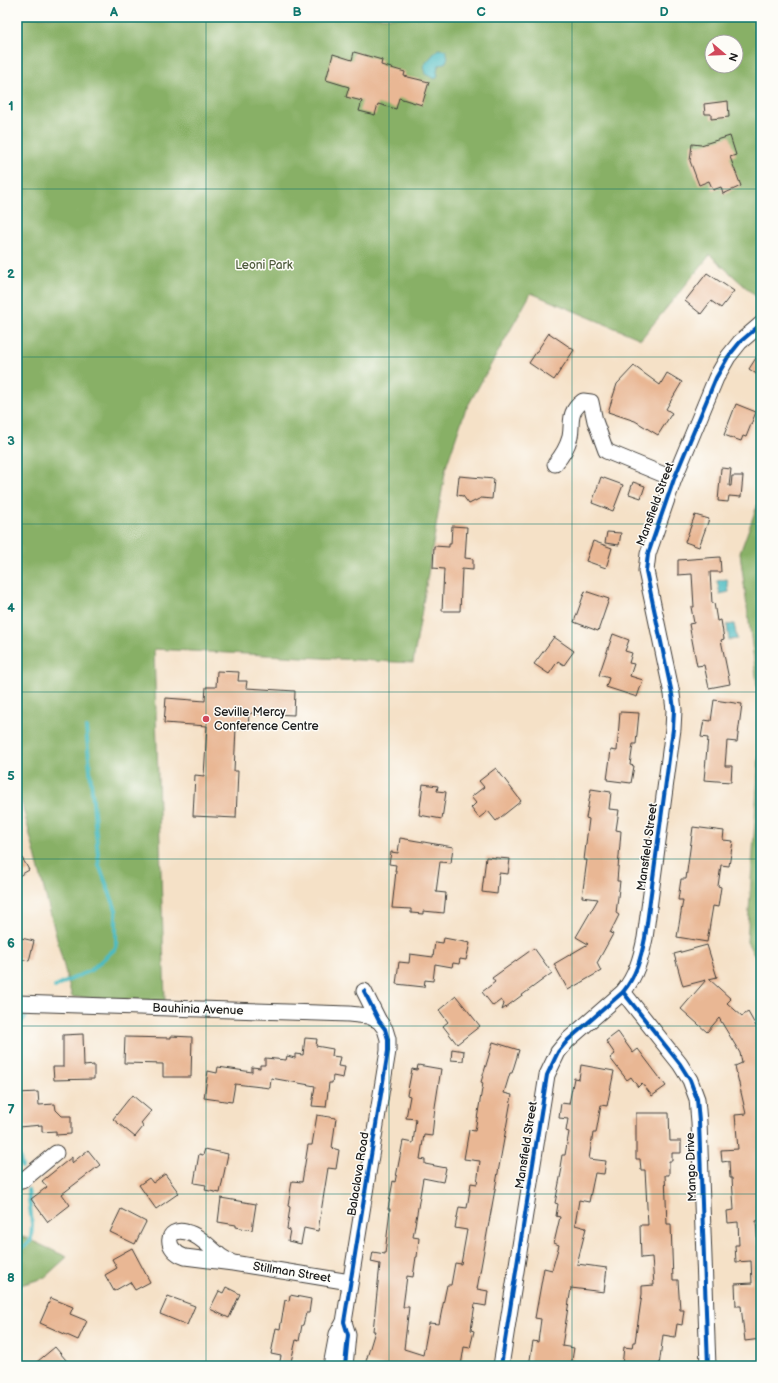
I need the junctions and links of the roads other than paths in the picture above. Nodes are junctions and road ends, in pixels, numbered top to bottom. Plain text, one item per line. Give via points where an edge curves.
1 (761, 324) edge
2 (555, 464) dead end
3 (674, 480) junction
4 (364, 991) dead end
5 (623, 992) junction
6 (17, 1002) edge
7 (379, 1021) junction
8 (56, 1153) dead end
9 (17, 1182) edge
10 (233, 1263) dead end
11 (350, 1282) junction
12 (344, 1322) junction
13 (331, 1366) edge
14 (345, 1366) edge
15 (501, 1366) edge
16 (708, 1366) edge

1 - 3 street, Mansfield Street via 740,342 716,378
2 - 3 street via 563,456 570,436 571,419 577,405 583,401 591,402 606,451
3 - 5 street, Mansfield Street via 648,554 646,571 672,694 673,729 645,938 637,969
4 - 7 street, Balaclava Road
5 - 15 street, Mansfield Street via 568,1040 558,1052 547,1076
5 - 16 street, Mango Drive via 680,1064 690,1080 697,1099
6 - 7 street, Bauhinia Avenue via 349,1014 368,1016
7 - 11 street, Balaclava Road via 385,1029 388,1051
8 - 9 street via 22,1181
10 - 11 street, Stillman Street
11 - 12 street, Balaclava Road
12 - 13 street, Balaclava Road via 337,1334
12 - 14 street, Balaclava Road via 348,1335

